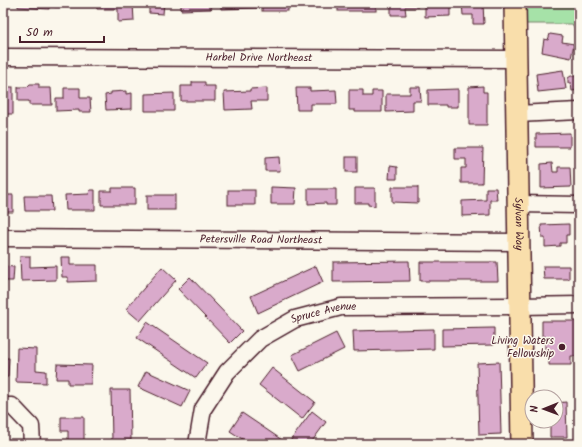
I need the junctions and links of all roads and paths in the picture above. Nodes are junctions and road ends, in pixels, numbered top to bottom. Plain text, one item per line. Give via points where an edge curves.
1 (515, 3) edge
2 (3, 57) edge
3 (516, 59) junction
4 (579, 111) edge
5 (517, 114) junction
6 (518, 204) junction
7 (579, 205) edge
8 (3, 238) edge
9 (518, 242) junction
10 (579, 305) edge
11 (520, 306) junction
12 (3, 406) edge
13 (32, 444) edge
14 (197, 444) edge
15 (522, 444) edge

1 - 3 main road, Sylvan Way
2 - 3 street, Harbel Drive Northeast
3 - 5 main road, Sylvan Way
4 - 5 street
5 - 6 main road, Sylvan Way
6 - 7 street
6 - 9 main road, Sylvan Way
8 - 9 street, Petersville Road Northeast
9 - 11 main road, Sylvan Way
10 - 11 street, Spruce Avenue
11 - 14 street, Spruce Avenue via 341,307 295,319 260,339 227,372 203,409
11 - 15 main road, Sylvan Way
12 - 13 street via 12,406 31,426

